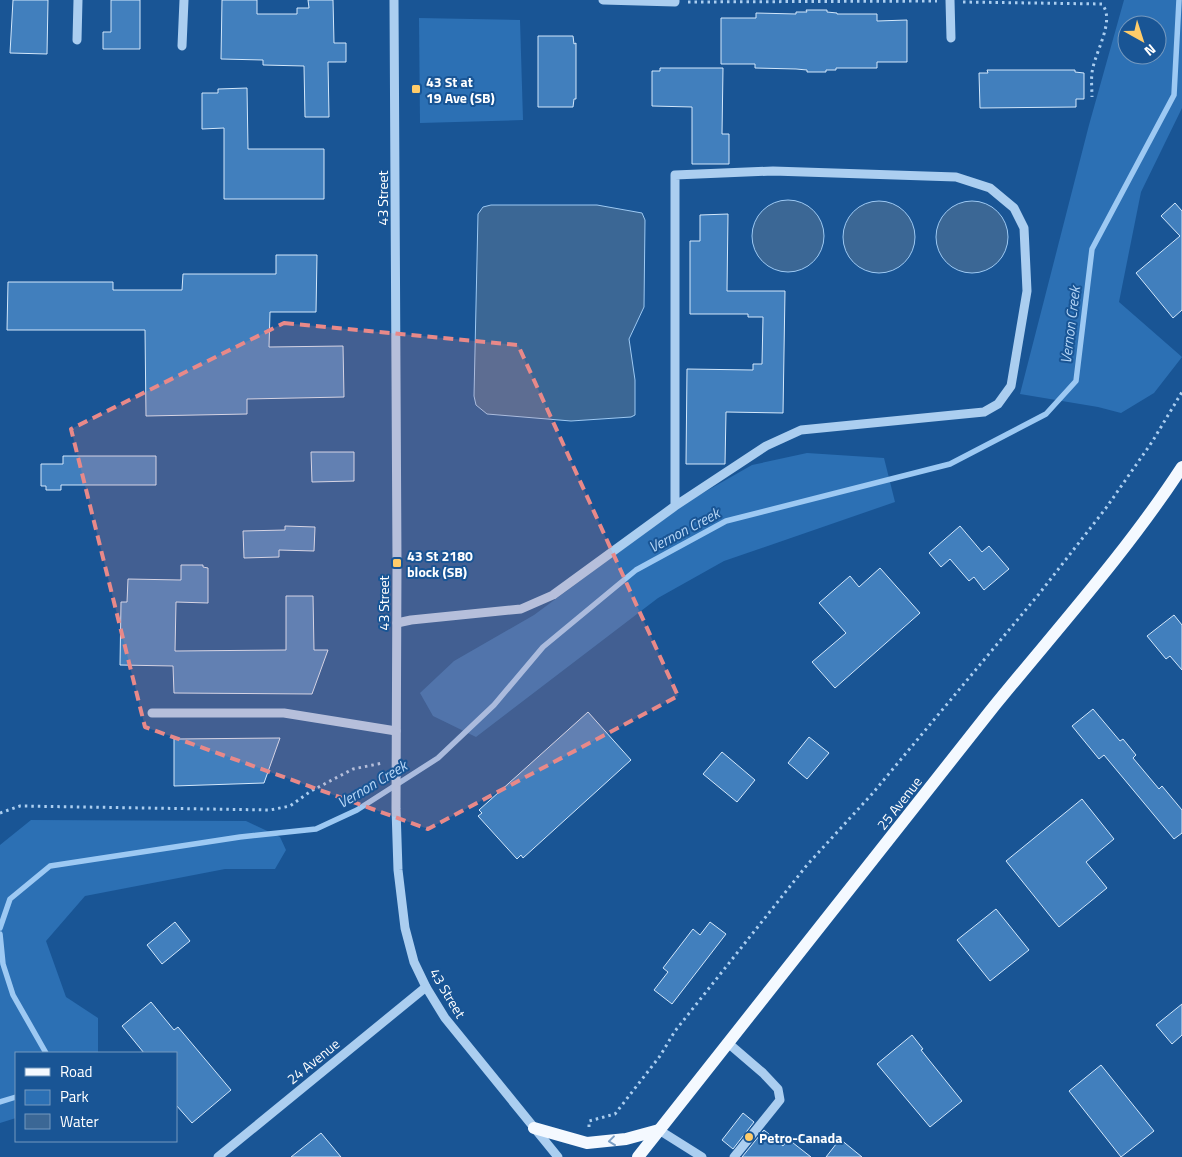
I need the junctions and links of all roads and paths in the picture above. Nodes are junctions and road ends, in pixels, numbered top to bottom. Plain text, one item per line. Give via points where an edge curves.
1 (78, 0) edge
2 (184, 0) edge
3 (394, 0) edge
4 (603, 0) edge
5 (675, 1) edge
6 (950, 1) edge
7 (951, 38) dead end
8 (77, 40) dead end
9 (182, 46) dead end
10 (1092, 97) dead end
11 (1182, 392) edge
12 (1182, 467) edge
13 (674, 506) junction
14 (397, 623) junction
15 (152, 713) dead end
16 (396, 731) junction
17 (396, 764) junction
18 (0, 813) edge
19 (426, 987) junction
20 (728, 1043) junction
21 (534, 1128) junction
22 (589, 1130) dead end
23 (659, 1130) junction
24 (218, 1157) edge
25 (558, 1157) edge
26 (638, 1157) edge
27 (702, 1157) edge
28 (734, 1157) edge

1 - 8 street
2 - 9 street
3 - 14 street, 43 Street
4 - 5 street
5 - 6 path
6 - 7 street
6 - 10 path via 1102,4 1108,19 1092,72
11 - 22 path via 1106,508 1039,594 872,794 807,865 675,1031 615,1114 589,1121
12 - 20 main road, 25 Avenue via 1127,544
13 - 13 street via 766,446 801,430 984,412 998,404 1011,386 1027,290 1024,228 1014,208 990,188 956,176 773,171 675,175
13 - 14 street via 553,595 521,609
14 - 16 street, 43 Street
15 - 16 street via 284,713
16 - 17 street, 43 Street
17 - 18 path via 378,763 353,769 290,806 270,810 20,806
17 - 19 street, 43 Street via 398,870 405,928 414,962
19 - 21 street, 43 Street via 445,1018
19 - 24 street, 24 Avenue
20 - 23 main road, 25 Avenue
20 - 28 street via 778,1089 780,1100
23 -> 21 main road via 626,1139 587,1143
21 - 25 street, 43 Street
23 - 26 main road, 25 Avenue
23 - 27 street

